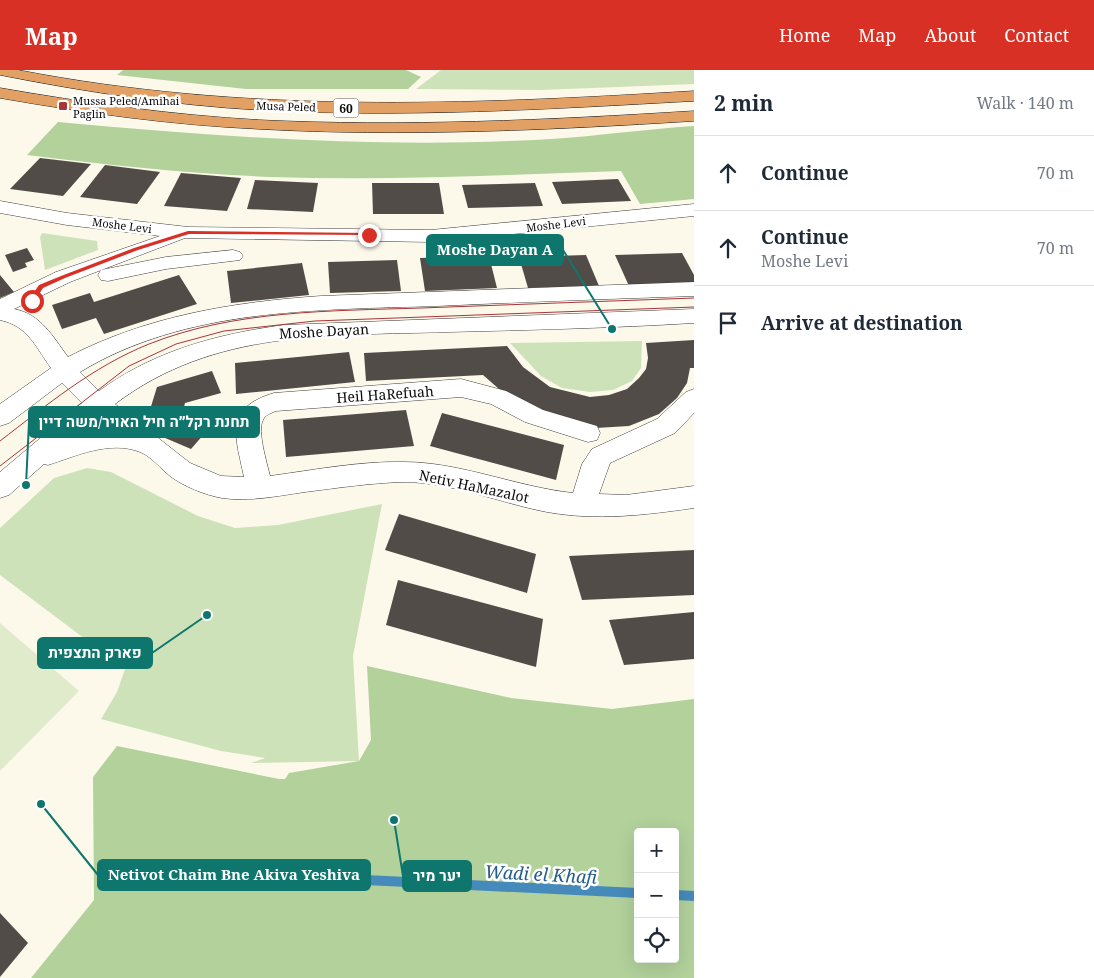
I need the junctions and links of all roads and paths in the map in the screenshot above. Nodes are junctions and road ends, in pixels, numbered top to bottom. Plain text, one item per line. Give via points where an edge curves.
1 (46, 70) edge
2 (0, 71) edge
3 (115, 91) junction
4 (0, 94) edge
5 (694, 96) edge
6 (694, 116) edge
7 (0, 207) edge
8 (694, 210) edge
9 (127, 226) junction
10 (188, 233) junction
11 (122, 255) junction
12 (233, 256) dead end
13 (186, 261) junction
14 (106, 275) dead end
15 (29, 285) junction
16 (694, 290) edge
17 (0, 307) edge
18 (0, 313) edge
19 (694, 316) edge
20 (30, 323) junction
21 (64, 370) junction
22 (694, 398) edge
23 (99, 405) junction
24 (0, 417) edge
25 (588, 433) dead end
26 (146, 444) junction
27 (23, 469) junction
28 (0, 487) edge
29 (260, 488) junction
30 (694, 497) edge
31 (583, 505) junction

1 - 3 highway
2 - 3 highway, Musa Peled / 60
3 - 5 highway, Musa Peled / 60 via 221,102 364,108 518,106
4 - 6 highway, Musa Peled / 60 via 102,111 290,127 460,127
7 - 9 street, Moshe Levi
8 - 10 street, Moshe Levi via 431,236
9 - 10 street, Moshe Levi
9 - 11 street via 133,234 133,241
10 - 11 street
10 - 13 street
11 - 15 street
12 - 13 street
13 - 14 street
15 - 17 street
15 - 20 street via 32,301
16 - 21 street, Moshe Dayan via 256,308 168,327 110,347
18 - 20 street via 21,317
19 - 23 street, Moshe Dayan via 326,329 249,336 204,348 157,366
20 - 21 street, Netiv HaMazalot
21 - 23 street, Netiv HaMazalot
21 - 24 street, Moshe Dayan
22 - 31 street via 666,426 601,456 595,464
23 - 26 street, Netiv HaMazalot
23 - 27 street, Moshe Dayan
25 - 29 street, Heil HaRefuah via 534,416 498,397 461,388 274,402 262,406 251,416 248,429
26 - 27 street, Netiv HaMazalot via 120,438 84,442
26 - 29 street, Netiv HaMazalot via 200,480 221,487
27 - 28 street, Moshe Dayan
29 - 31 street, Netiv HaMazalot via 404,472
30 - 31 street, Netiv HaMazalot via 626,506

